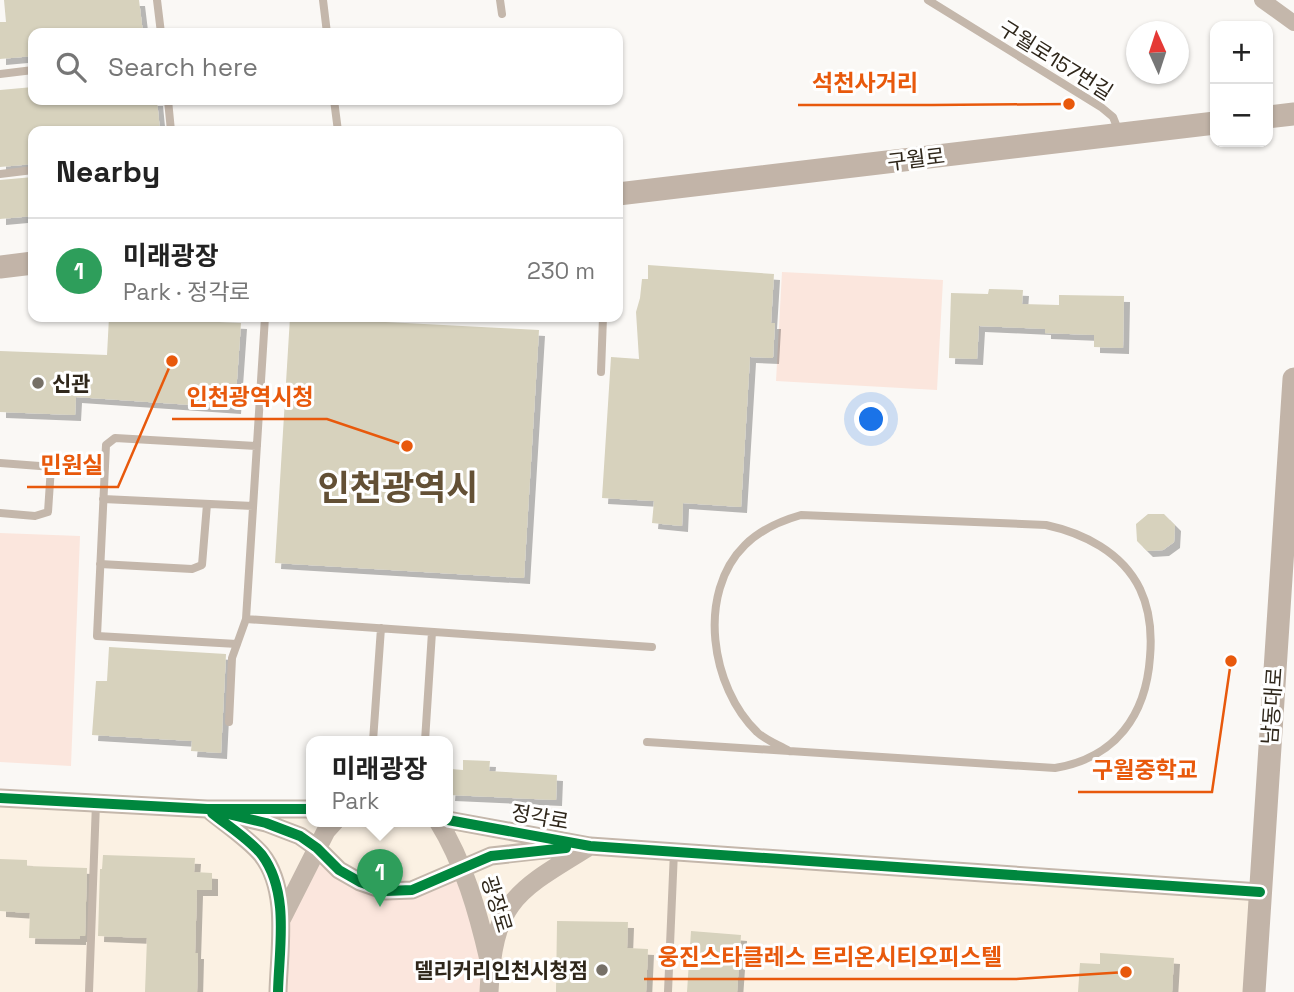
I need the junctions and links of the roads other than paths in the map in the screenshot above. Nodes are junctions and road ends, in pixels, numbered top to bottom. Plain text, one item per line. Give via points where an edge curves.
1 (157, 0) edge
2 (323, 0) edge
3 (500, 0) edge
4 (928, 0) edge
5 (1262, 0) edge
6 (502, 14) dead end
7 (1294, 23) edge
8 (160, 28) edge
9 (326, 28) edge
10 (28, 71) edge
11 (0, 74) edge
12 (169, 105) edge
13 (335, 105) edge
14 (1294, 114) edge
15 (1273, 116) edge
16 (1210, 124) edge
17 (171, 126) edge
18 (337, 126) edge
19 (1121, 135) junction
20 (28, 171) edge
21 (0, 174) edge
22 (623, 193) edge
23 (28, 264) edge
24 (0, 267) edge
25 (265, 322) edge
26 (603, 322) edge
27 (601, 372) dead end
28 (1294, 379) edge
29 (257, 446) junction
30 (0, 463) edge
31 (51, 467) junction
32 (66, 468) dead end
33 (103, 499) junction
34 (207, 504) junction
35 (253, 506) junction
36 (0, 513) edge
37 (100, 564) junction
38 (246, 619) junction
39 (381, 628) junction
40 (432, 632) junction
41 (237, 645) junction
42 (652, 647) dead end
43 (229, 722) dead end
44 (373, 736) edge
45 (425, 736) edge
46 (647, 743) dead end
47 (789, 751) junction
48 (0, 798) edge
49 (96, 803) junction
50 (207, 808) junction
51 (306, 809) edge
52 (453, 821) edge
53 (330, 827) edge
54 (442, 827) edge
55 (590, 846) junction
56 (317, 848) junction
57 (674, 851) junction
58 (462, 868) junction
59 (1260, 892) junction
60 (279, 924) junction
61 (490, 965) junction
62 (89, 992) edge
63 (278, 992) edge
64 (489, 992) edge
65 (668, 992) edge
66 (1254, 992) edge

1 - 8 lane
2 - 9 lane
3 - 6 lane
4 - 19 lane, 구월로157번길 via 1101,107 1113,117
5 - 7 street
10 - 11 lane
12 - 17 lane
13 - 18 lane
14 - 15 main road
16 - 19 main road, 구월로
19 - 22 main road, 구월로
20 - 21 lane
23 - 24 main road
25 - 29 lane
26 - 27 lane
28 - 59 main road, 남동대로
29 - 33 lane via 115,438 106,445
29 - 35 lane
30 - 31 lane
31 - 32 lane
31 - 36 lane via 48,512 35,516
33 - 34 lane
33 - 37 lane
34 - 35 lane
34 - 37 lane via 202,565 192,569
35 - 38 lane
37 - 41 lane via 97,636
38 - 39 lane
38 - 41 lane
39 - 40 lane
39 - 44 lane
40 - 42 lane
40 - 45 lane
41 - 43 lane via 232,658
46 - 47 lane
47 - 47 lane via 1055,768 1096,754 1133,720 1143,700 1152,632 1139,588 1122,564 1096,542 1046,525 801,515 784,520 744,546 730,566 718,595 715,632 718,665 727,692 759,734
48 - 49 street, 정각로
49 - 50 street, 정각로
49 - 62 lane
50 - 51 street, 정각로
50 - 56 street, 정각로 via 266,823
50 - 60 street via 260,853 273,873
52 - 55 street, 정각로
53 - 56 street
54 - 58 street, 광장로
55 - 57 street
55 - 58 street, 정각로 via 491,856
55 - 61 street via 535,880 511,902 501,918
56 - 58 street, 정각로 via 339,870 387,891 412,890
56 - 60 street
57 - 59 street
57 - 65 lane
58 - 61 street, 광장로
59 - 66 main road, 남동대로
60 - 63 street
61 - 64 street

